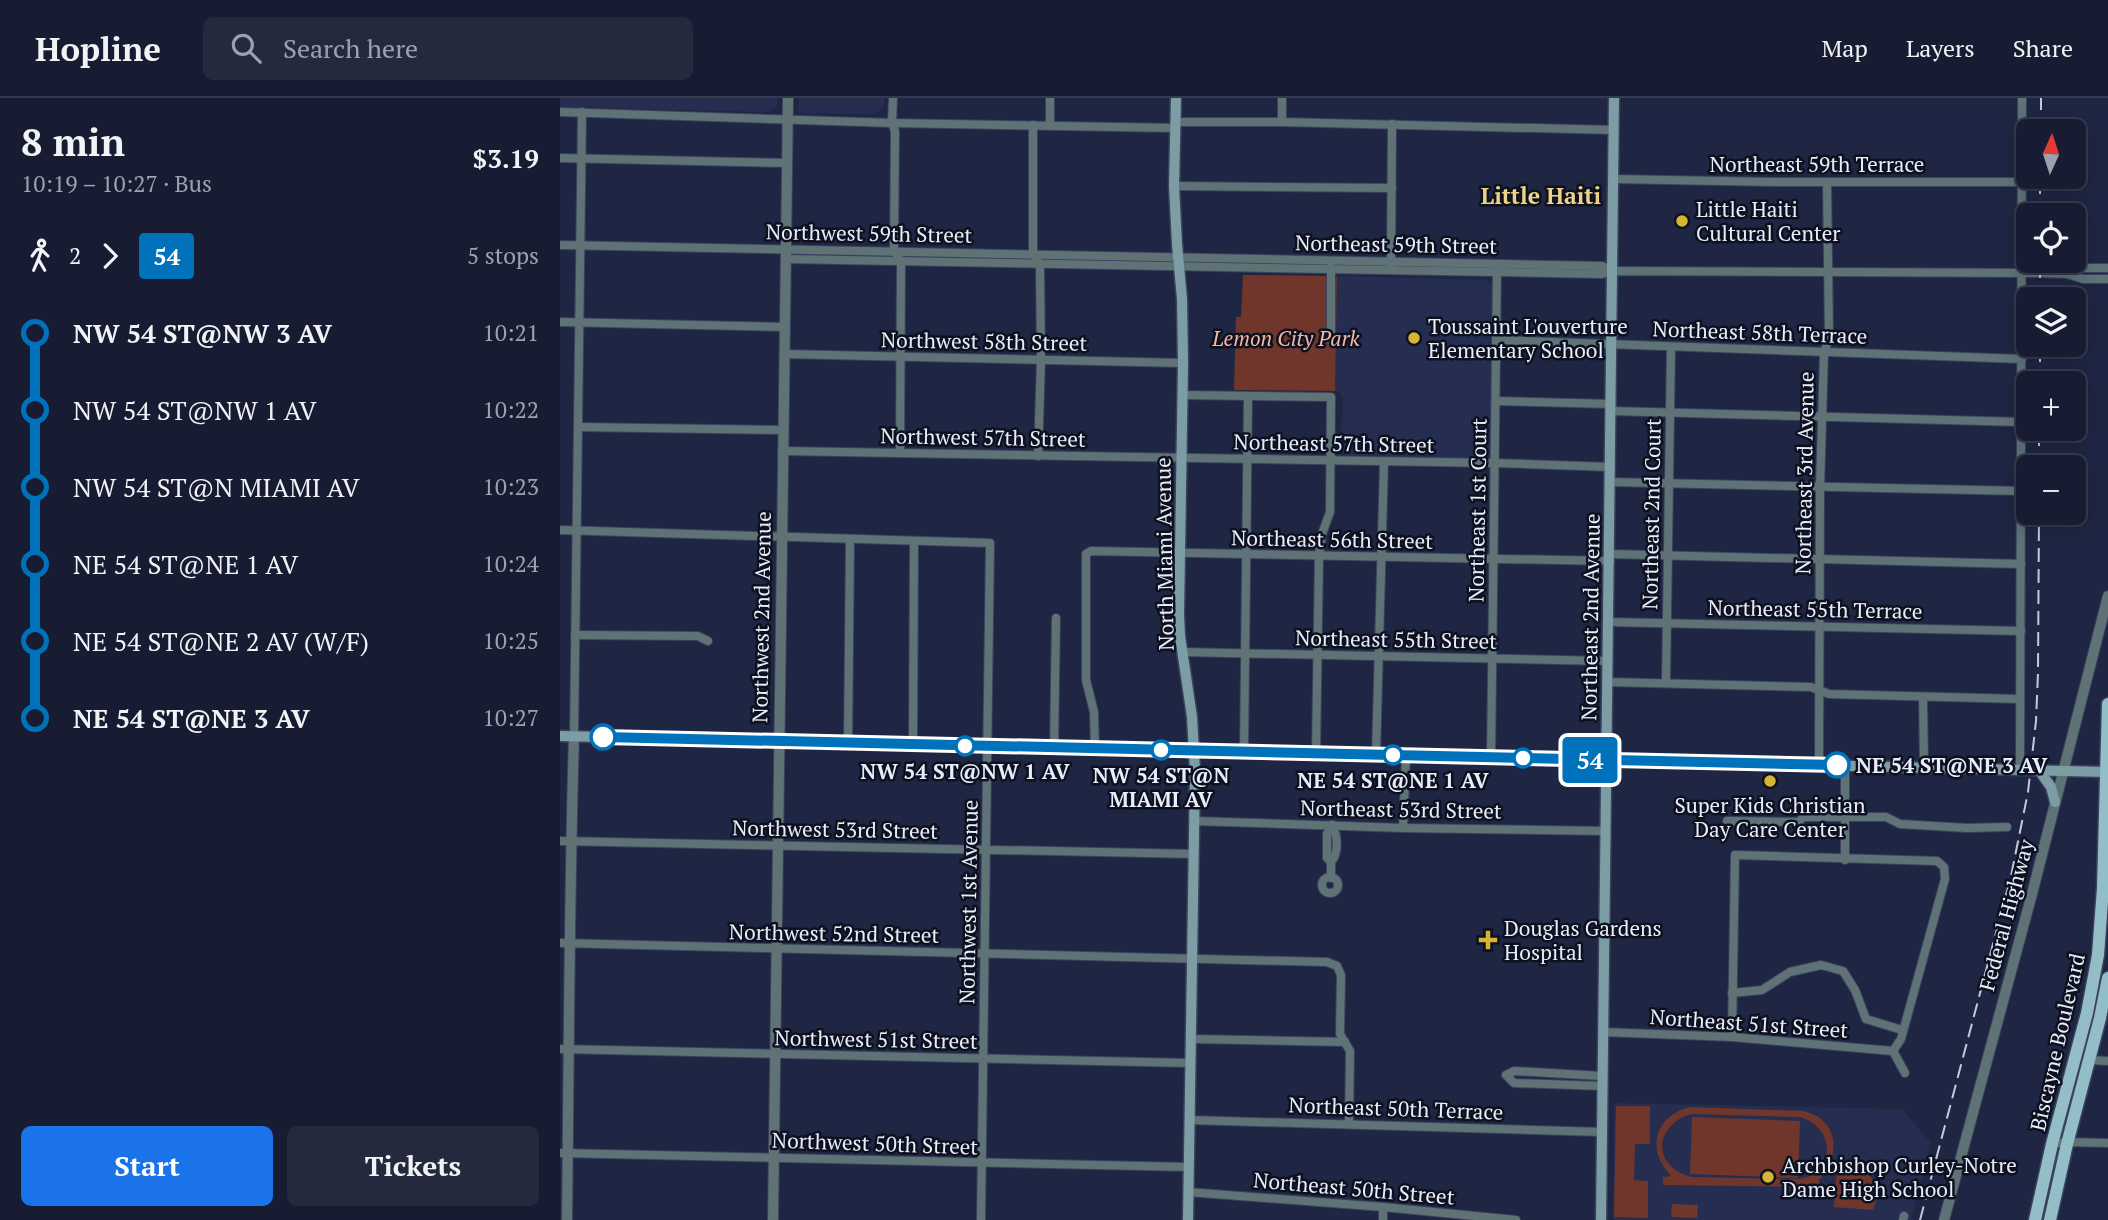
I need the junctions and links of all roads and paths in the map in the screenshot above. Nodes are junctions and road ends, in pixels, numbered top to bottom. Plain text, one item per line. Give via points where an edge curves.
1 (788, 98) edge
2 (892, 98) edge
3 (1050, 98) edge
4 (1176, 98) edge
5 (1282, 98) edge
6 (1614, 98) edge
7 (2022, 98) edge
8 (560, 112) edge
9 (582, 112) junction
10 (2022, 119) edge
11 (788, 120) junction
12 (1282, 122) junction
13 (892, 123) junction
14 (1392, 124) junction
15 (1033, 125) junction
16 (1175, 125) junction
17 (1050, 126) junction
18 (1614, 130) junction
19 (560, 158) edge
20 (581, 158) junction
21 (788, 163) junction
22 (1613, 179) junction
23 (1827, 182) junction
24 (2016, 182) edge
25 (1174, 186) junction
26 (1392, 188) junction
27 (560, 245) edge
28 (580, 246) junction
29 (894, 251) junction
30 (786, 254) junction
31 (1033, 254) junction
32 (901, 261) junction
33 (1179, 262) junction
34 (1040, 264) junction
35 (1331, 265) junction
36 (1392, 266) junction
37 (1497, 268) junction
38 (2108, 268) edge
39 (1613, 271) junction
40 (1827, 272) junction
41 (2016, 273) edge
42 (2021, 273) joint
43 (2067, 274) junction
44 (2108, 279) edge
45 (560, 322) edge
46 (580, 323) junction
47 (785, 327) junction
48 (1497, 340) junction
49 (1331, 341) dead end
50 (1612, 343) junction
51 (1671, 347) junction
52 (1824, 353) junction
53 (784, 354) junction
54 (901, 358) junction
55 (1041, 359) junction
56 (2022, 359) junction
57 (1182, 363) junction
58 (2022, 371) edge
59 (1182, 395) junction
60 (1248, 396) junction
61 (1496, 401) junction
62 (1611, 407) junction
63 (1670, 413) junction
64 (1822, 416) junction
65 (2016, 422) edge
66 (578, 427) junction
67 (783, 430) junction
68 (782, 451) junction
69 (900, 453) junction
70 (1038, 456) junction
71 (1182, 458) junction
72 (1247, 458) junction
73 (1330, 460) junction
74 (1384, 461) junction
75 (1494, 463) junction
76 (1611, 467) junction
77 (1611, 482) junction
78 (1670, 483) junction
79 (1820, 488) junction
80 (2016, 491) edge
81 (2022, 525) edge
82 (560, 530) edge
83 (577, 531) junction
84 (781, 536) junction
85 (850, 540) junction
86 (914, 542) junction
87 (1181, 553) junction
88 (1246, 554) junction
89 (1319, 555) junction
90 (1667, 555) junction
91 (1381, 556) junction
92 (1610, 558) junction
93 (1820, 559) junction
94 (1495, 560) junction
95 (2021, 565) junction
96 (2108, 596) edge
97 (1056, 618) dead end
98 (1609, 622) junction
99 (1668, 623) junction
100 (1819, 625) junction
101 (2021, 631) junction
102 (575, 635) junction
103 (708, 641) dead end
104 (1183, 652) junction
105 (1245, 653) junction
106 (1317, 655) junction
107 (1380, 656) junction
108 (1492, 658) junction
109 (1608, 662) junction
110 (1608, 682) junction
111 (1667, 682) junction
112 (1819, 691) junction
113 (1923, 697) junction
114 (2020, 699) junction
115 (2108, 704) edge
116 (560, 736) edge
117 (574, 736) junction
118 (779, 743) junction
119 (848, 744) junction
120 (913, 745) junction
121 (986, 746) junction
122 (1054, 748) junction
123 (1095, 748) junction
124 (1194, 750) junction
125 (1244, 752) junction
126 (1316, 753) junction
127 (1376, 755) junction
128 (1406, 755) junction
129 (1491, 758) junction
130 (1607, 760) junction
131 (1819, 764) junction
132 (1845, 765) junction
133 (1924, 766) junction
134 (2020, 769) junction
135 (2039, 770) junction
136 (2064, 770) junction
137 (2107, 772) edge
138 (2055, 803) junction
139 (1844, 818) junction
140 (1194, 821) junction
141 (1727, 821) dead end
142 (1332, 825) junction
143 (2007, 827) dead end
144 (1403, 828) junction
145 (1606, 831) junction
146 (565, 841) edge
147 (779, 845) junction
148 (986, 851) junction
149 (1194, 854) junction
150 (1845, 860) junction
151 (1331, 878) dead end
152 (564, 943) edge
153 (777, 950) junction
154 (984, 954) junction
155 (1192, 958) junction
156 (2108, 980) edge
157 (2094, 982) junction
158 (1732, 993) junction
159 (1902, 1030) junction
160 (1603, 1032) junction
161 (1732, 1037) junction
162 (1191, 1038) junction
163 (1345, 1042) junction
164 (565, 1050) edge
165 (1893, 1051) junction
166 (776, 1054) junction
167 (983, 1059) junction
168 (2089, 1060) junction
169 (2108, 1061) edge
170 (1190, 1063) junction
171 (1530, 1073) junction
172 (1905, 1073) dead end
173 (1602, 1081) junction
174 (1530, 1083) junction
175 (1190, 1120) junction
176 (1349, 1124) junction
177 (1602, 1132) junction
178 (2067, 1143) junction
179 (2052, 1144) junction
180 (2108, 1144) edge
181 (564, 1153) edge
182 (774, 1158) junction
183 (982, 1164) junction
184 (1188, 1167) junction
185 (1188, 1192) junction
186 (1383, 1207) junction
187 (567, 1220) edge
188 (773, 1220) edge
189 (981, 1220) edge
190 (1188, 1220) edge
191 (1383, 1220) edge
192 (1516, 1220) edge
193 (1601, 1220) edge
194 (1944, 1220) edge
195 (2035, 1220) edge
196 (2050, 1220) edge

1 - 11 street, Northwest 2nd Avenue
2 - 13 street
3 - 17 street
4 - 16 main road, North Miami Avenue
5 - 12 street
6 - 18 main road, Northeast 2nd Avenue
7 - 10 street
8 - 9 street
9 - 11 street
9 - 20 street
11 - 13 street
11 - 21 street, Northwest 2nd Avenue
12 - 14 street
12 - 16 street
13 - 15 street
13 - 29 street
14 - 18 street
14 - 26 street
15 - 17 street
15 - 31 street
16 - 17 street
16 - 25 main road, North Miami Avenue
18 - 22 main road, Northeast 2nd Avenue
19 - 20 street
20 - 21 street
20 - 28 street
21 - 30 street, Northwest 2nd Avenue
22 - 23 street, Northeast 59th Terrace
22 - 39 main road, Northeast 2nd Avenue
23 - 24 street, Northeast 59th Terrace
23 - 40 street, Northeast 3rd Avenue
25 - 26 street
25 - 33 main road, North Miami Avenue
26 - 36 street
27 - 28 street, Northwest 59th Street
28 - 30 street, Northwest 59th Street
28 - 46 street
29 - 30 street, Northwest 59th Street
29 - 31 street, Northwest 59th Street
29 - 32 street
30 - 32 street, Northwest 59th Street
30 - 47 street, Northwest 2nd Avenue
31 - 33 street, Northwest 59th Street
31 - 34 street
32 - 34 street, Northwest 59th Street
32 - 54 street
33 - 34 street, Northwest 59th Street
33 - 35 street, Northeast 59th Street
33 - 57 main road, North Miami Avenue
34 - 55 street
35 - 36 street, Northeast 59th Street
35 - 49 street
36 - 37 street, Northeast 59th Street
37 - 39 street, Northeast 59th Street
37 - 48 street, Northeast 1st Court
38 - 43 street, Northeast 59th Street via 2083,268
39 - 40 street, Northeast 59th Street
39 - 50 main road, Northeast 2nd Avenue
40 - 41 street, Northeast 59th Street
40 - 52 street, Northeast 3rd Avenue via 1829,337
42 - 43 street, Northeast 59th Street
42 - 56 street
43 - 44 street, Northeast 59th Street
45 - 46 street
46 - 47 street
46 - 66 street
47 - 53 street, Northwest 2nd Avenue
48 - 50 street, Northeast 58th Terrace
48 - 61 street, Northeast 1st Court
50 - 51 street, Northeast 58th Terrace
50 - 62 main road, Northeast 2nd Avenue
51 - 52 street, Northeast 58th Terrace
51 - 63 street, Northeast 2nd Court
52 - 56 street, Northeast 58th Terrace
52 - 64 street, Northeast 3rd Avenue
53 - 54 street, Northwest 58th Street
53 - 67 street, Northwest 2nd Avenue
54 - 55 street, Northwest 58th Street
54 - 69 street
55 - 57 street, Northwest 58th Street
55 - 70 street
56 - 58 street
57 - 59 main road, North Miami Avenue
59 - 60 street
59 - 71 main road, North Miami Avenue
60 - 72 street
60 - 73 street via 1331,397
61 - 62 street
61 - 75 street, Northeast 1st Court
62 - 63 street
62 - 76 main road, Northeast 2nd Avenue
63 - 64 street
63 - 78 street, Northeast 2nd Court
64 - 65 street
64 - 79 street, Northeast 3rd Avenue
66 - 67 street
66 - 83 street
67 - 68 street, Northwest 2nd Avenue
68 - 69 street, Northwest 57th Street
68 - 84 street, Northwest 2nd Avenue
69 - 70 street, Northwest 57th Street
70 - 71 street, Northwest 57th Street
71 - 72 street, Northeast 57th Street
71 - 87 main road, North Miami Avenue
72 - 73 street, Northeast 57th Street
72 - 88 street
73 - 74 street, Northeast 57th Street
73 - 89 street via 1330,512
74 - 75 street, Northeast 57th Street
74 - 91 street
75 - 76 street, Northeast 57th Street
75 - 94 street, Northeast 1st Court
76 - 77 main road, Northeast 2nd Avenue
77 - 78 street
77 - 92 main road, Northeast 2nd Avenue
78 - 79 street
78 - 90 street, Northeast 2nd Court
79 - 80 street
79 - 93 street, Northeast 3rd Avenue
81 - 95 street
82 - 83 street
83 - 84 street
83 - 102 street
84 - 85 street
84 - 118 street, Northwest 2nd Avenue
85 - 86 street
85 - 119 street
86 - 120 street
86 - 121 street, Northwest 1st Avenue via 990,543
87 - 88 street, Northeast 56th Street
87 - 104 main road, North Miami Avenue
87 - 123 street, Northeast 56th Street via 1086,554 1086,680 1094,712
88 - 89 street, Northeast 56th Street
88 - 105 street
89 - 91 street, Northeast 56th Street
89 - 106 street
90 - 92 street, Northeast 56th Street
90 - 93 street, Northeast 56th Street
90 - 99 street, Northeast 2nd Court
91 - 94 street, Northeast 56th Street
91 - 107 street
92 - 94 street, Northeast 56th Street
92 - 98 main road, Northeast 2nd Avenue
93 - 95 street, Northeast 56th Street
93 - 100 street, Northeast 3rd Avenue
94 - 108 street, Northeast 1st Court
95 - 101 street
96 - 136 street, Federal Highway
97 - 122 street
98 - 99 street, Northeast 55th Terrace
98 - 109 main road, Northeast 2nd Avenue
99 - 100 street, Northeast 55th Terrace
99 - 111 street, Northeast 2nd Court
100 - 101 street, Northeast 55th Terrace
100 - 112 street, Northeast 3rd Avenue
101 - 114 street
102 - 103 street via 698,636
102 - 117 street
104 - 105 street, Northeast 55th Street
104 - 124 main road, North Miami Avenue
105 - 106 street, Northeast 55th Street
105 - 125 street
106 - 107 street, Northeast 55th Street
106 - 126 street
107 - 108 street, Northeast 55th Street
107 - 127 street
108 - 109 street, Northeast 55th Street
108 - 129 street, Northeast 1st Court
109 - 110 main road, Northeast 2nd Avenue
110 - 111 street
110 - 130 main road, Northeast 2nd Avenue
111 - 112 street via 1811,687
112 - 113 street
112 - 131 street, Northeast 3rd Avenue
113 - 114 street
113 - 133 street
114 - 134 street
115 - 137 main road, Biscayne Boulevard
116 - 117 main road
117 - 118 main road
117 - 146 street
118 - 119 main road
118 - 147 street, Northwest 2nd Avenue
119 - 120 main road
120 - 121 main road
121 - 122 main road
121 - 148 street, Northwest 1st Avenue
122 - 123 main road
123 - 124 main road
124 - 125 main road
124 - 140 main road, North Miami Avenue
125 - 126 main road
126 - 127 main road
127 - 128 main road
128 - 129 main road
128 - 144 street
129 - 130 main road
130 - 131 main road
130 - 145 main road, Northeast 2nd Avenue
131 - 132 main road
132 - 133 main road
132 - 139 street
133 - 134 main road
134 - 135 main road
135 - 136 main road
135 - 138 main road
136 - 137 main road
136 - 138 street, Federal Highway
137 - 157 main road, Biscayne Boulevard via 2102,912
138 - 194 street, Federal Highway
139 - 141 street
139 - 143 street
139 - 150 street
140 - 142 street, Northeast 53rd Street
140 - 149 main road, North Miami Avenue
142 - 144 street, Northeast 53rd Street
142 - 151 street via 1327,834
144 - 145 street, Northeast 53rd Street
145 - 160 main road, Northeast 2nd Avenue
146 - 147 street, Northwest 53rd Street
146 - 152 street
147 - 148 street, Northwest 53rd Street
147 - 153 street, Northwest 2nd Avenue
148 - 149 street, Northwest 53rd Street
148 - 154 street, Northwest 1st Avenue
149 - 155 main road, North Miami Avenue
150 - 158 street via 1735,855
150 - 159 street via 1937,861 1944,867 1945,879
152 - 153 street, Northwest 52nd Street
152 - 164 street
153 - 154 street, Northwest 52nd Street
153 - 166 street, Northwest 2nd Avenue
154 - 155 street, Northwest 52nd Street
154 - 167 street, Northwest 1st Avenue
155 - 162 main road, North Miami Avenue
155 - 163 street, Northwest 52nd Street via 1336,966 1342,975 1340,1034
156 - 157 street
156 - 168 main road, Biscayne Boulevard
157 - 179 main road, Biscayne Boulevard
158 - 159 street via 1762,990 1790,972 1821,965 1843,971 1866,1019
158 - 161 street
159 - 165 street
160 - 161 street, Northeast 51st Street
160 - 173 main road, Northeast 2nd Avenue
161 - 165 street, Northeast 51st Street
162 - 163 street
162 - 170 main road, North Miami Avenue
163 - 176 street via 1350,1051
164 - 166 street, Northwest 51st Street
164 - 181 street
165 - 172 street
166 - 167 street, Northwest 51st Street
166 - 182 street, Northwest 2nd Avenue
167 - 170 street, Northwest 51st Street
167 - 183 street, Northwest 1st Avenue
168 - 169 street
168 - 178 main road, Biscayne Boulevard
170 - 175 main road, North Miami Avenue
171 - 173 street
171 - 174 street
171 - 174 street via 1506,1074 1514,1083
173 - 174 street
173 - 177 main road, Northeast 2nd Avenue
175 - 176 street, Northeast 50th Terrace
175 - 184 main road, North Miami Avenue
176 - 177 street, Northeast 50th Terrace
177 - 193 main road, Northeast 2nd Avenue
178 - 179 street
178 - 180 street
178 - 196 main road, Biscayne Boulevard
179 - 195 main road, Biscayne Boulevard
181 - 182 street, Northwest 50th Street
181 - 187 street
182 - 183 street, Northwest 50th Street
182 - 188 street, Northwest 2nd Avenue
183 - 184 street, Northwest 50th Street
183 - 189 street, Northwest 1st Avenue
184 - 185 main road, North Miami Avenue
185 - 186 street, Northeast 50th Street
185 - 190 main road, North Miami Avenue
186 - 191 street
186 - 192 street, Northeast 50th Street

